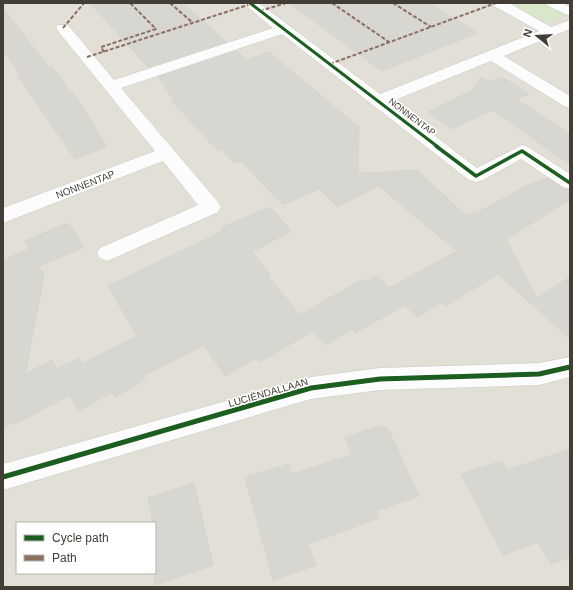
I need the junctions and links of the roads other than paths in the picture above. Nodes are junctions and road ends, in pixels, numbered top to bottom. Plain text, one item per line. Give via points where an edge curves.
1 (250, 3) edge
2 (499, 3) edge
3 (553, 3) edge
4 (570, 12) edge
5 (570, 24) edge
6 (63, 28) dead end
7 (284, 29) junction
8 (550, 32) junction
9 (492, 55) junction
10 (111, 86) junction
11 (378, 101) junction
12 (570, 103) edge
13 (166, 153) junction
14 (570, 184) edge
15 (3, 216) edge
16 (107, 253) dead end
17 (570, 368) edge
18 (3, 477) edge

1 - 7 street, NONNENTAP
2 - 8 street
3 - 4 street
5 - 8 street, NONNENTAP
6 - 10 street
7 - 10 street
7 - 11 street, NONNENTAP
8 - 9 street, NONNENTAP
9 - 11 street, NONNENTAP
9 - 12 street
10 - 13 street
11 - 14 street, NONNENTAP via 476,176 522,151
13 - 15 street, NONNENTAP
13 - 16 street via 212,207
17 - 18 street, LUCIËNDALLAAN via 539,374 380,379 311,388

